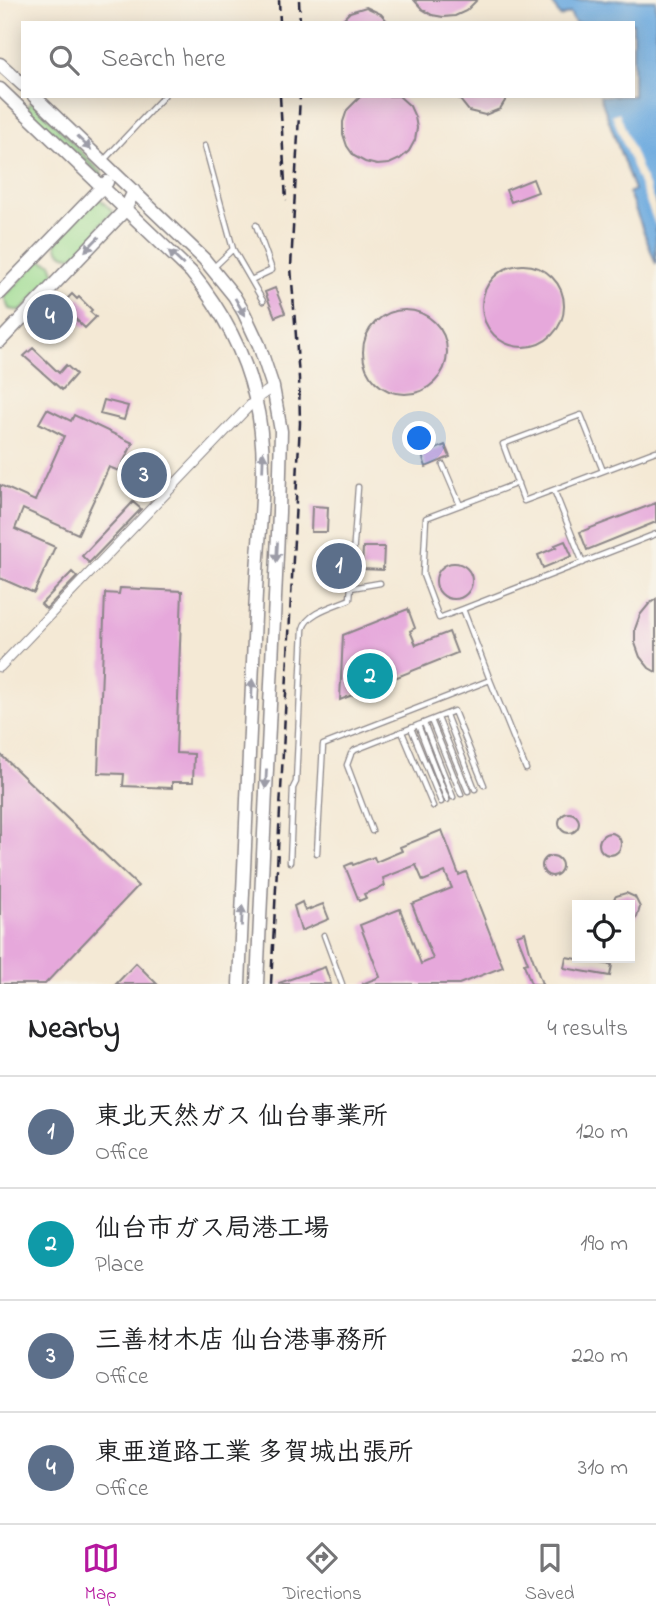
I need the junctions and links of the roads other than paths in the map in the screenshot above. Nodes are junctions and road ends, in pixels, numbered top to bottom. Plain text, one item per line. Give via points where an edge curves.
1 (0, 64) edge
2 (21, 83) edge
3 (0, 89) edge
4 (36, 98) edge
5 (162, 98) edge
6 (205, 146) dead end
7 (103, 161) junction
8 (115, 174) junction
9 (102, 187) junction
10 (134, 191) junction
11 (125, 210) junction
12 (256, 225) dead end
13 (233, 249) junction
14 (212, 268) junction
15 (251, 280) junction
16 (0, 293) edge
17 (263, 301) dead end
18 (0, 341) edge
19 (273, 387) junction
20 (256, 399) junction
21 (656, 451) edge
22 (443, 465) dead end
23 (603, 471) junction
24 (517, 483) junction
25 (358, 487) dead end
26 (554, 490) junction
27 (460, 505) junction
28 (656, 534) edge
29 (583, 563) junction
30 (380, 583) dead end
31 (351, 587) junction
32 (463, 609) junction
33 (0, 667) edge
34 (490, 680) junction
35 (446, 715) junction
36 (438, 718) junction
37 (431, 720) junction
38 (424, 723) junction
39 (418, 726) junction
40 (411, 728) junction
41 (402, 732) junction
42 (526, 769) dead end
43 (484, 785) dead end
44 (475, 789) dead end
45 (468, 791) dead end
46 (461, 794) dead end
47 (441, 802) dead end
48 (433, 806) dead end
49 (372, 831) dead end
50 (246, 846) junction
51 (262, 847) junction
52 (317, 853) dead end
53 (290, 862) dead end
54 (324, 935) dead end
55 (239, 984) edge
56 (257, 984) edge
57 (342, 984) edge

1 - 2 street
3 - 9 street
4 -> 7 street
5 - 7 lane
6 - 13 lane
7 - 8 street
8 - 9 street
8 - 10 street
9 - 11 street
9 - 16 street
10 - 11 street
10 - 14 street
11 -> 18 street
20 -> 11 street via 243,354 210,295
12 - 15 lane via 272,270
13 - 14 lane
13 - 15 lane
14 -> 19 street via 244,313
15 - 17 lane
19 - 20 street
19 -> 51 street via 281,431
20 - 33 street
50 -> 20 street via 264,455
21 - 23 lane
22 - 27 lane
23 - 24 lane via 581,415 503,444
23 - 26 lane
24 - 26 lane via 524,501
24 - 27 lane
25 - 31 lane
26 - 29 lane
27 - 32 lane via 426,519 423,575 439,618
28 - 29 lane
29 - 32 lane
30 - 31 lane
31 - 53 lane via 350,599 310,617 303,629
32 - 34 lane
34 - 42 lane
34 - 52 lane via 323,745
35 - 36 lane
35 - 43 lane via 454,712
35 - 44 lane
36 - 37 lane
36 - 45 lane
37 - 38 lane
37 - 46 lane
38 - 39 lane
38 - 39 lane via 450,798
39 - 40 lane
40 - 41 lane
40 - 47 lane
41 - 48 lane
41 - 49 lane via 355,750 347,765
50 - 51 street
55 -> 50 street
51 - 56 street
54 - 57 lane

